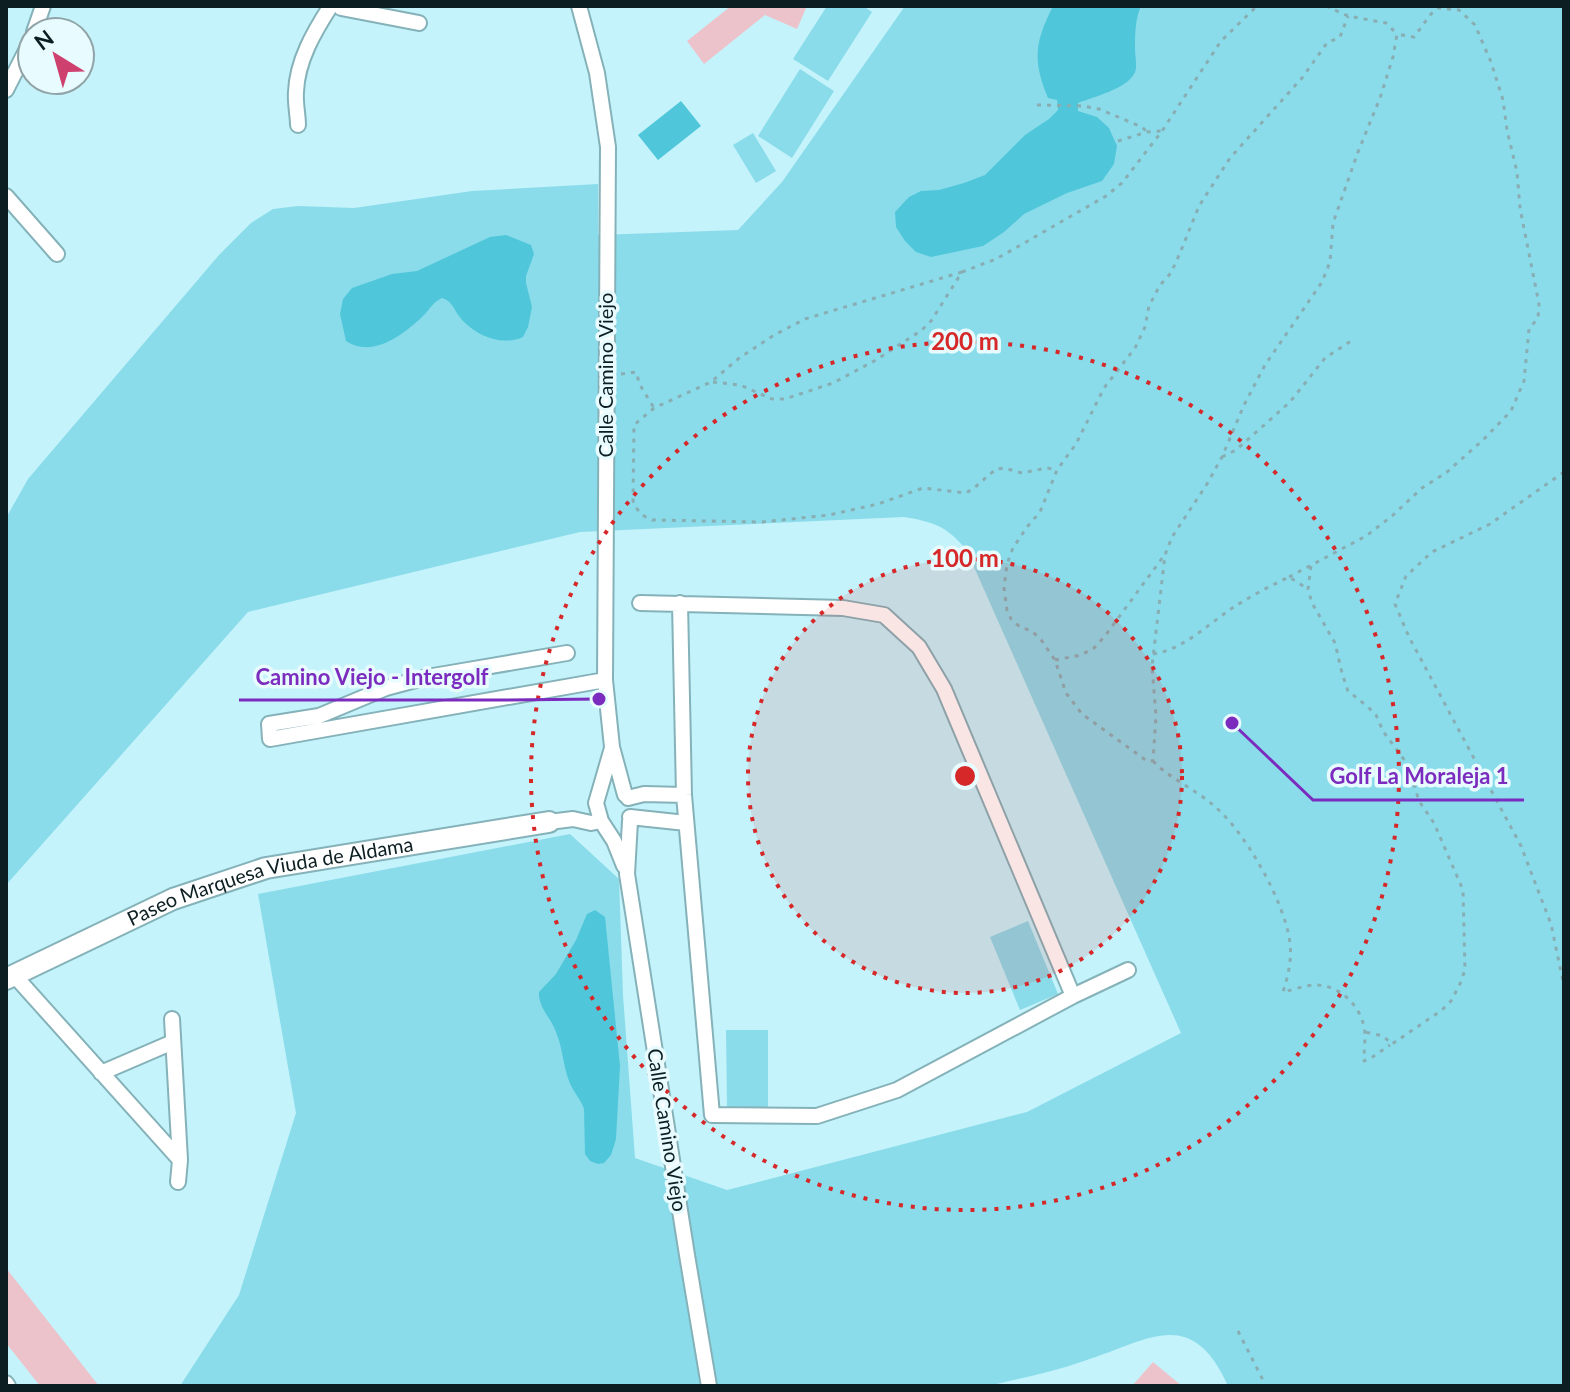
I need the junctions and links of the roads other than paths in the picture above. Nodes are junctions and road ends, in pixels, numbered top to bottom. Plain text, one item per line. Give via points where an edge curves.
1 (579, 6) edge
2 (334, 7) edge
3 (419, 23) dead end
4 (16, 70) edge
5 (6, 90) edge
6 (298, 125) dead end
7 (6, 196) edge
8 (57, 254) dead end
9 (640, 603) dead end
10 (680, 603) junction
11 (567, 653) dead end
12 (605, 680) junction
13 (612, 747) junction
14 (684, 795) junction
15 (626, 797) junction
16 (597, 800) junction
17 (630, 819) junction
18 (549, 822) junction
19 (686, 823) junction
20 (604, 825) junction
21 (627, 874) junction
22 (1128, 970) dead end
23 (10, 977) edge
24 (1073, 996) junction
25 (172, 1019) dead end
26 (173, 1042) junction
27 (101, 1073) junction
28 (180, 1160) junction
29 (178, 1182) dead end
30 (709, 1386) edge

1 - 12 street, Calle Camino Viejo via 597,73 608,147
2 - 3 street
2 - 6 street via 300,69
4 - 5 street
7 - 8 street
9 - 10 street
10 - 14 street
10 - 24 street via 843,608 884,615 919,647 944,689
11 - 12 street via 386,688 319,716 269,724 270,739
12 - 13 street, Calle Camino Viejo
13 - 15 street, Calle Camino Viejo
13 - 16 street, Calle Camino Viejo
14 - 15 street
14 - 19 street
15 - 16 street via 612,790
15 - 17 street
16 - 18 street, Paseo Marquesa Viuda de Aldama
16 - 20 street
17 - 19 street
17 - 20 street via 613,830
17 - 21 street, Calle Camino Viejo
18 - 20 street, Paseo Marquesa Viuda de Aldama via 573,819
18 - 23 street, Paseo Marquesa Viuda de Aldama via 266,868 173,899
19 - 24 street via 712,1115 817,1116 897,1090
20 - 21 street, Calle Camino Viejo
21 - 30 street, Calle Camino Viejo
22 - 24 street
23 - 27 street
25 - 26 street
26 - 27 street
26 - 28 street
27 - 28 street
28 - 29 street

